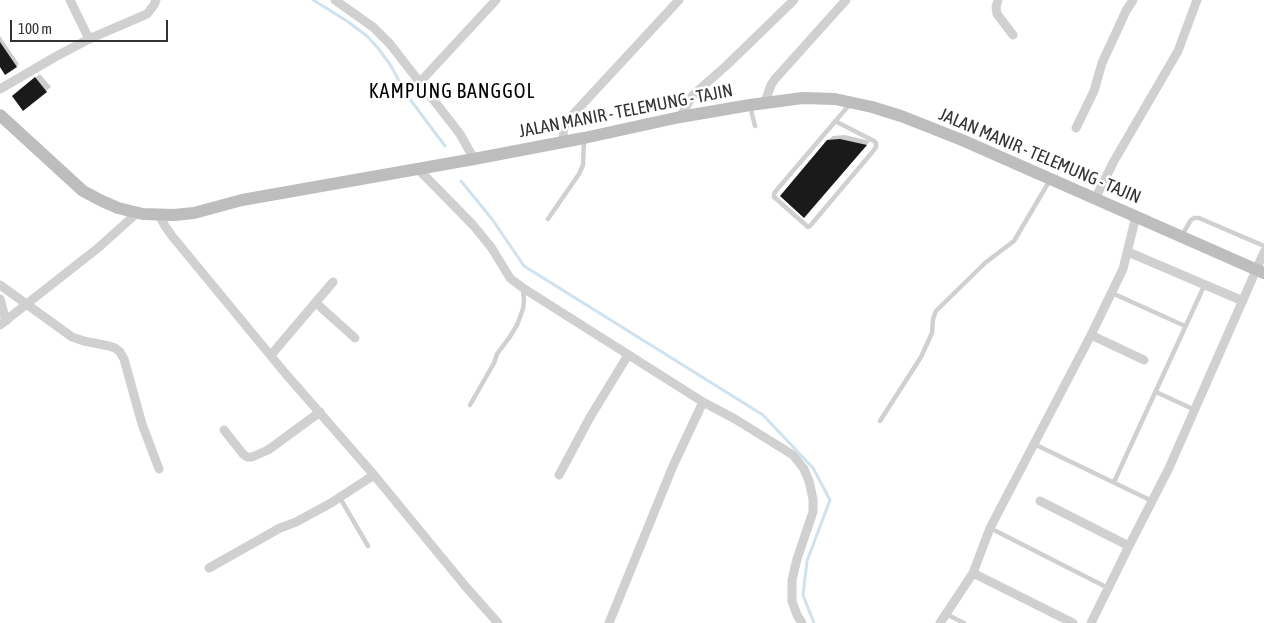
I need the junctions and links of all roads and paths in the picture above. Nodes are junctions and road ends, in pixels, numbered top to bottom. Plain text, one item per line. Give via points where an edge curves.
1 (70, 0) edge
2 (156, 0) edge
3 (335, 0) edge
4 (496, 0) edge
5 (679, 0) edge
6 (794, 0) edge
7 (846, 0) edge
8 (998, 0) edge
9 (1134, 0) edge
10 (1197, 0) edge
11 (1013, 34) dead end
12 (90, 39) junction
13 (420, 82) junction
14 (0, 89) edge
15 (765, 102) junction
16 (851, 102) junction
17 (750, 105) junction
18 (0, 114) edge
19 (680, 117) junction
20 (835, 121) junction
21 (755, 126) dead end
22 (1076, 128) dead end
23 (584, 138) junction
24 (564, 142) junction
25 (474, 159) junction
26 (418, 169) junction
27 (1051, 179) junction
28 (1095, 198) junction
29 (137, 213) junction
30 (159, 215) junction
31 (1136, 216) junction
32 (548, 219) dead end
33 (1182, 236) junction
34 (1264, 246) edge
35 (1128, 252) junction
36 (1264, 252) edge
37 (1260, 271) edge
38 (333, 282) dead end
39 (1205, 284) junction
40 (0, 285) edge
41 (523, 288) junction
42 (1112, 293) junction
43 (0, 299) edge
44 (1243, 301) junction
45 (316, 303) junction
46 (27, 305) junction
47 (3, 323) edge
48 (1186, 326) junction
49 (1091, 335) junction
50 (356, 338) dead end
51 (271, 355) junction
52 (628, 355) junction
53 (1144, 360) dead end
54 (1156, 392) junction
55 (703, 402) junction
56 (470, 405) dead end
57 (1195, 410) junction
58 (320, 412) junction
59 (880, 421) dead end
60 (224, 430) dead end
61 (1034, 444) junction
62 (160, 469) dead end
63 (374, 475) junction
64 (559, 475) dead end
65 (1114, 482) junction
66 (340, 498) junction
67 (1040, 501) dead end
68 (1152, 501) junction
69 (990, 528) junction
70 (368, 546) dead end
71 (1129, 546) junction
72 (209, 568) dead end
73 (973, 573) junction
74 (1108, 588) junction
75 (946, 614) junction
76 (498, 623) edge
77 (609, 623) edge
78 (802, 623) edge
79 (940, 623) edge
80 (964, 623) edge
81 (1072, 623) edge
82 (1091, 623) edge

1 - 12 street
2 - 12 street via 147,14
3 - 13 street via 373,27
4 - 13 street
5 - 24 street via 569,118 563,132
6 - 19 street via 694,95
7 - 15 street via 775,79
8 - 11 street via 997,14
9 - 22 street via 1102,63 1094,91
10 - 28 street via 1178,52
12 - 14 street
13 - 25 street via 460,134
15 - 16 main road, JALAN MANIR - TELEMUNG - TAJIN via 803,98
15 - 17 main road, JALAN MANIR - TELEMUNG - TAJIN
16 - 20 lane
16 - 27 main road, JALAN MANIR - TELEMUNG - TAJIN via 910,119
17 - 19 main road, JALAN MANIR - TELEMUNG - TAJIN
17 - 21 lane
18 - 29 main road, JALAN MANIR - TELEMUNG - TAJIN via 83,191 118,208
19 - 23 main road, JALAN MANIR - TELEMUNG - TAJIN
20 - 20 lane via 774,194 808,226 876,147 874,141
23 - 24 main road, JALAN MANIR - TELEMUNG - TAJIN
23 - 32 lane via 583,165 579,174
24 - 25 main road, JALAN MANIR - TELEMUNG - TAJIN
25 - 26 main road, JALAN MANIR - TELEMUNG - TAJIN
26 - 30 main road, JALAN MANIR - TELEMUNG - TAJIN via 242,200 194,213
26 - 41 street via 474,225 510,278
27 - 28 main road, JALAN MANIR - TELEMUNG - TAJIN
27 - 59 lane via 1014,241 985,263 936,311 932,333 921,357
28 - 31 main road, JALAN MANIR - TELEMUNG - TAJIN
29 - 30 main road, JALAN MANIR - TELEMUNG - TAJIN
29 - 46 street
30 - 51 street via 172,236
31 - 33 main road, JALAN MANIR - TELEMUNG - TAJIN
31 - 35 street
33 - 34 lane via 1191,220 1199,218
33 - 37 main road, JALAN MANIR - TELEMUNG - TAJIN
35 - 39 street
35 - 42 street
36 - 37 street
37 - 44 street
38 - 45 street
39 - 44 street
39 - 48 lane
40 - 46 street
41 - 52 street
41 - 56 lane via 523,309 517,325 497,354
42 - 48 lane
42 - 49 street
43 - 47 street
44 - 57 street
45 - 50 street
45 - 51 street
46 - 47 street
46 - 62 street via 72,337 120,352
48 - 54 lane
49 - 53 street
49 - 61 street
51 - 58 street
52 - 55 street
52 - 64 street
54 - 57 lane
54 - 65 lane
55 - 77 street
55 - 78 street via 793,455 804,469 813,512 792,580 792,600
57 - 68 street
58 - 60 street via 268,450 252,457 243,454
58 - 63 street
61 - 65 lane
61 - 69 street
63 - 66 street
63 - 76 street
65 - 68 lane
66 - 70 lane
66 - 72 street
67 - 71 street
68 - 71 street
69 - 73 street
69 - 74 lane
71 - 74 street
73 - 75 street
73 - 81 street
74 - 82 street
75 - 79 street
75 - 80 lane

